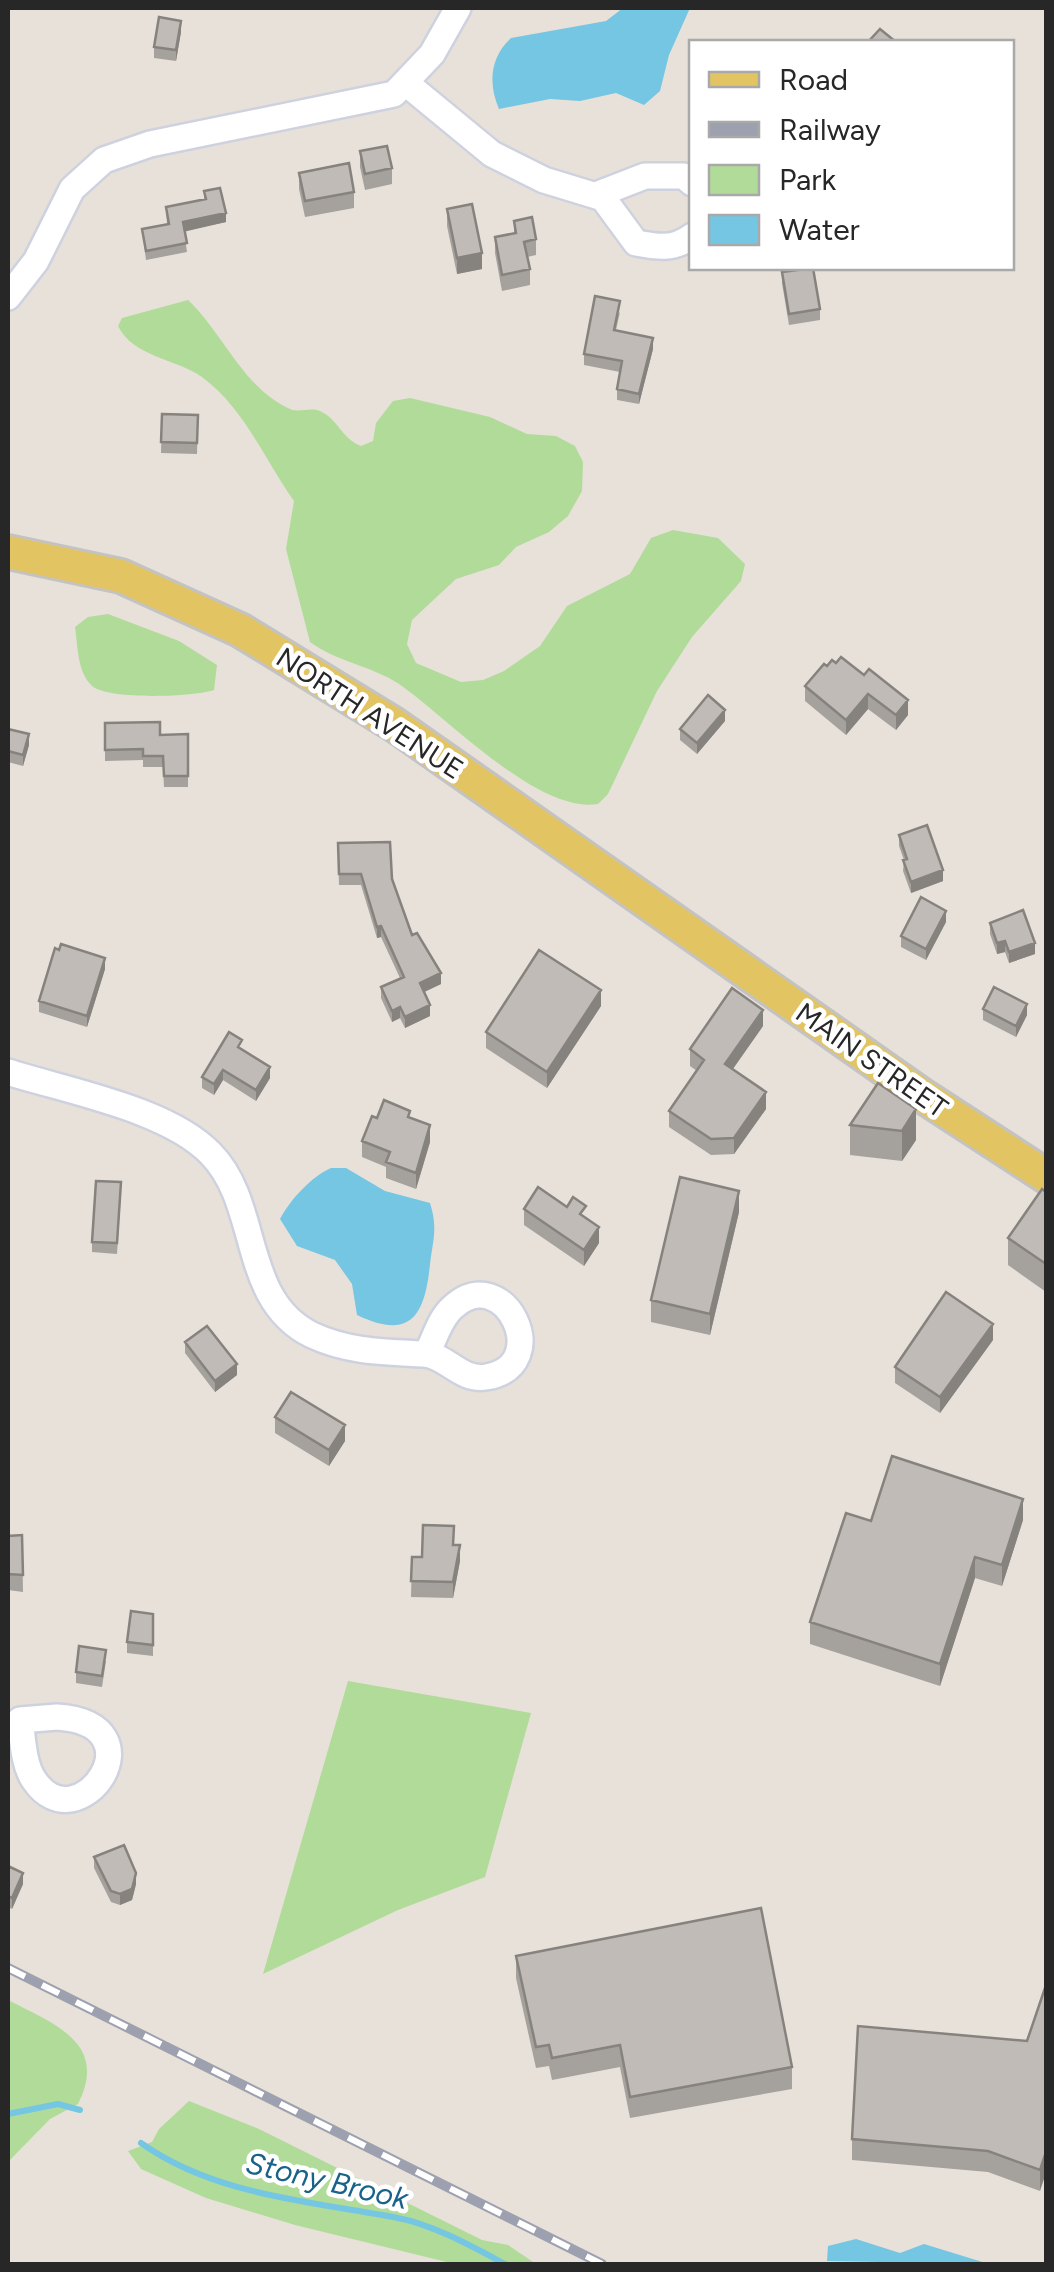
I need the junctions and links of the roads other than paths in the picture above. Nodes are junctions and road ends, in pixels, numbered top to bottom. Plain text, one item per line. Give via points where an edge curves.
1 (458, 8) edge
2 (407, 84) junction
3 (689, 181) edge
4 (596, 195) junction
5 (689, 238) edge
6 (8, 296) edge
7 (8, 552) edge
8 (701, 940) joint
9 (8, 1072) edge
10 (1046, 1176) edge
11 (427, 1353) dead end

1 - 2 street
2 - 4 street via 492,154 544,180
2 - 6 street via 375,100 150,144 104,160 72,189 36,261
3 - 4 street via 645,176
4 - 5 street via 636,243 658,248
7 - 8 main road, NORTH AVENUE via 120,576 240,630 395,725
8 - 10 main road, MAIN STREET
9 - 11 street via 157,1120 210,1152 232,1186 268,1292 294,1325 340,1346

